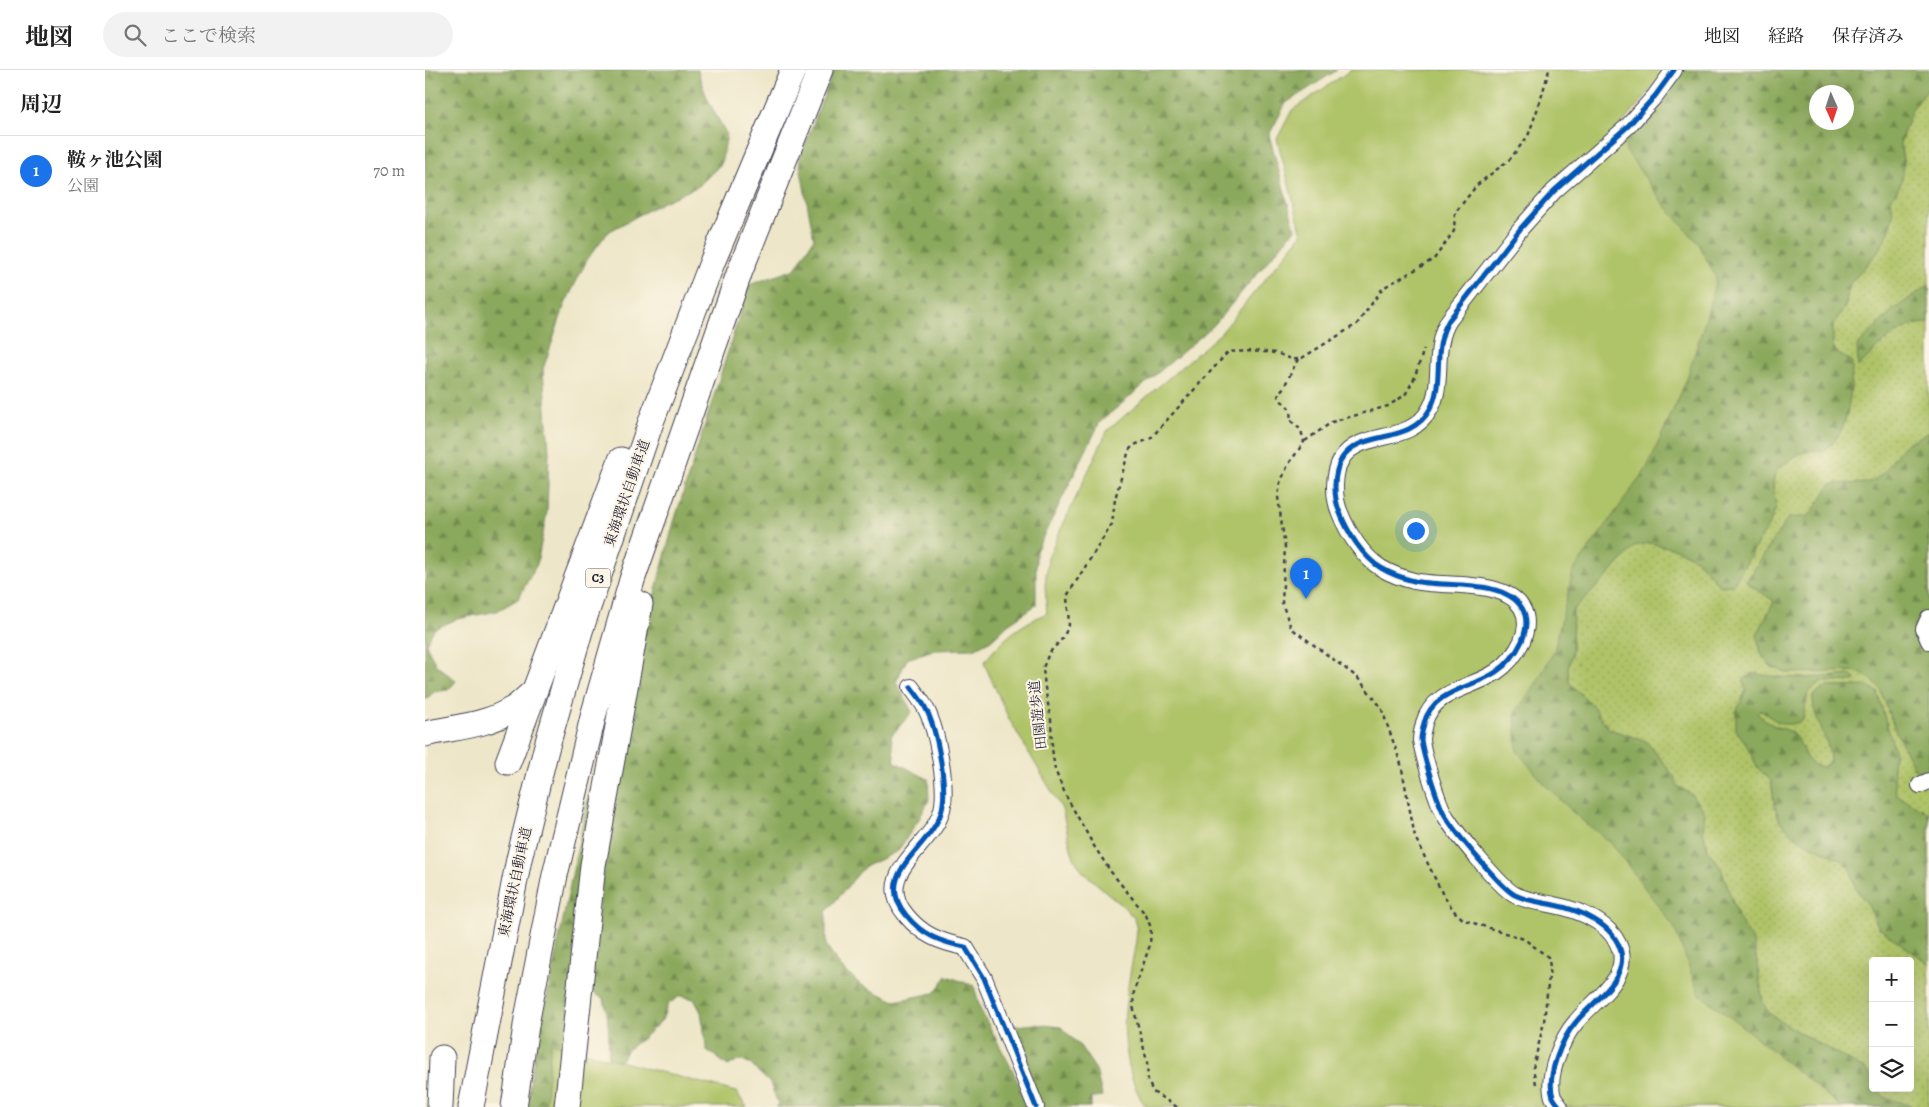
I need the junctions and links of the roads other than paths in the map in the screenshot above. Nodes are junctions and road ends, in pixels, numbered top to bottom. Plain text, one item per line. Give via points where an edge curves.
1 (793, 70) edge
2 (820, 70) edge
3 (1674, 70) edge
4 (713, 260) junction
5 (684, 432) junction
6 (1929, 618) edge
7 (1929, 640) edge
8 (911, 686) dead end
9 (533, 692) junction
10 (425, 734) edge
11 (507, 762) dead end
12 (442, 1058) dead end
13 (440, 1107) edge
14 (471, 1107) edge
15 (514, 1107) edge
16 (567, 1107) edge
17 (1036, 1107) edge
18 (1560, 1107) edge

1 - 4 highway, 東海環状自動車道 / C3
2 - 5 highway, C3 via 740,271
3 - 18 street via 1628,126 1554,191 1449,320 1440,340 1435,397 1429,411 1403,433 1354,446 1344,454 1336,469 1338,508 1346,528 1378,566 1414,581 1496,590 1510,595 1526,617 1526,632 1511,660 1494,673 1441,698 1427,712 1421,737 1424,757 1445,816 1494,876 1512,894 1557,905 1596,920 1611,932 1617,943 1622,966 1617,977 1575,1023 1555,1061 1553,1097
4 - 9 highway via 622,458
4 - 14 highway, 東海環状自動車道 / C3 via 648,431 580,631 546,749 519,859
5 - 15 highway, C3 via 632,580 594,713 555,875 527,1018
5 - 16 highway via 641,597 593,865
6 - 7 street via 1924,629
8 - 17 street via 926,709 934,735 944,798 941,814 899,873 895,895 900,909 926,935 965,947 984,978
9 - 10 highway via 497,718
9 - 11 highway
12 - 13 highway

